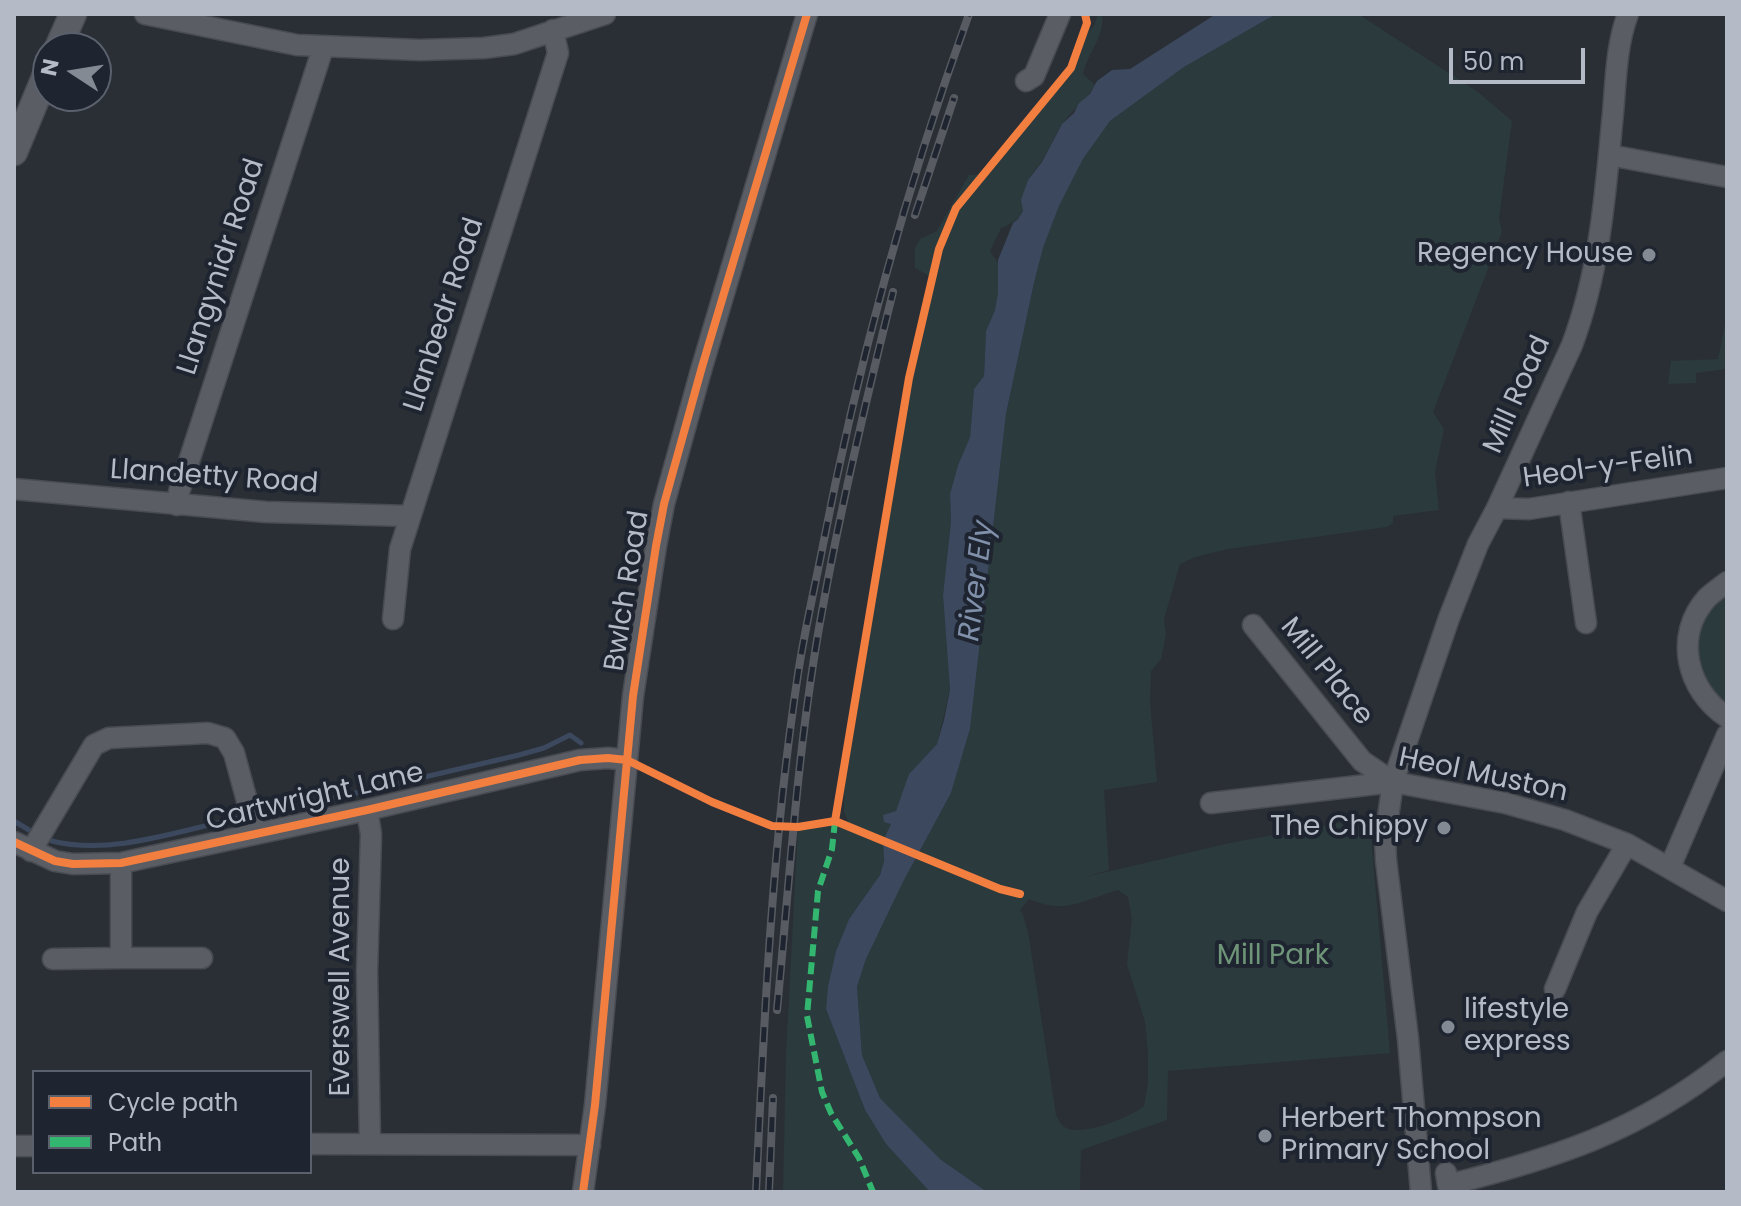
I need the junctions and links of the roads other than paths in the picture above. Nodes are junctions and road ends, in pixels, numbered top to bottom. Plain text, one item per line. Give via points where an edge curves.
1 (145, 14) edge
2 (605, 14) edge
3 (807, 14) edge
4 (1060, 14) edge
5 (1628, 14) edge
6 (553, 30) junction
7 (323, 48) junction
8 (1026, 81) dead end
9 (32, 109) edge
10 (14, 152) edge
11 (1609, 155) junction
12 (1727, 177) edge
13 (1727, 478) edge
14 (14, 489) edge
15 (1569, 502) junction
16 (177, 505) junction
17 (1497, 508) junction
18 (410, 516) junction
19 (1727, 582) edge
20 (393, 619) dead end
21 (1586, 623) dead end
22 (1253, 625) dead end
23 (1727, 717) edge
24 (1727, 735) edge
25 (627, 760) junction
26 (1393, 782) junction
27 (1211, 803) dead end
28 (367, 810) junction
29 (256, 834) junction
30 (1627, 844) junction
31 (23, 847) edge
32 (121, 863) junction
33 (1670, 867) junction
34 (1727, 901) edge
35 (121, 958) junction
36 (202, 958) dead end
37 (53, 959) dead end
38 (1555, 989) dead end
39 (1727, 1061) edge
40 (312, 1144) edge
41 (370, 1144) junction
42 (590, 1145) junction
43 (1446, 1173) dead end
44 (583, 1192) edge
45 (1421, 1192) edge

1 - 7 street
2 - 6 street
3 - 25 street, Bwlch Road via 664,504
4 - 8 street via 1034,76
5 - 11 street, Mill Road via 1619,50
6 - 7 street via 484,48
6 - 18 street, Llanbedr Road via 558,53
7 - 16 street, Llangynidr Road
9 - 10 street
11 - 12 street
11 - 17 street, Mill Road via 1599,252 1584,314
13 - 15 street, Heol-y-Felin
14 - 16 street, Llandetty Road
15 - 17 street, Heol-y-Felin
15 - 21 street
16 - 18 street, Llandetty Road
17 - 26 street, Mill Road via 1458,591
18 - 20 street, Llanbedr Road via 400,549
19 - 23 street via 1701,607 1687,641 1697,689
22 - 26 street, Mill Place via 1362,761
24 - 33 street
25 - 28 street, Cartwright Lane via 580,760
25 - 42 street, Bwlch Road
26 - 27 street, Heol Muston
26 - 30 street, Heol Muston via 1505,803
26 - 45 street, Mill Road via 1386,860
28 - 29 street, Cartwright Lane
28 - 41 street, Everswell Avenue
29 - 31 street via 225,738 208,733 109,738 94,745
29 - 32 street, Cartwright Lane
30 - 33 street, Heol Muston
30 - 38 street via 1587,912
31 - 32 street, Cartwright Lane via 73,864
32 - 35 street
33 - 34 street, Heol Muston
35 - 36 street
35 - 37 street
39 - 43 street via 1645,1118 1591,1142 1448,1185
40 - 41 street
41 - 42 street
42 - 44 street, Bwlch Road

